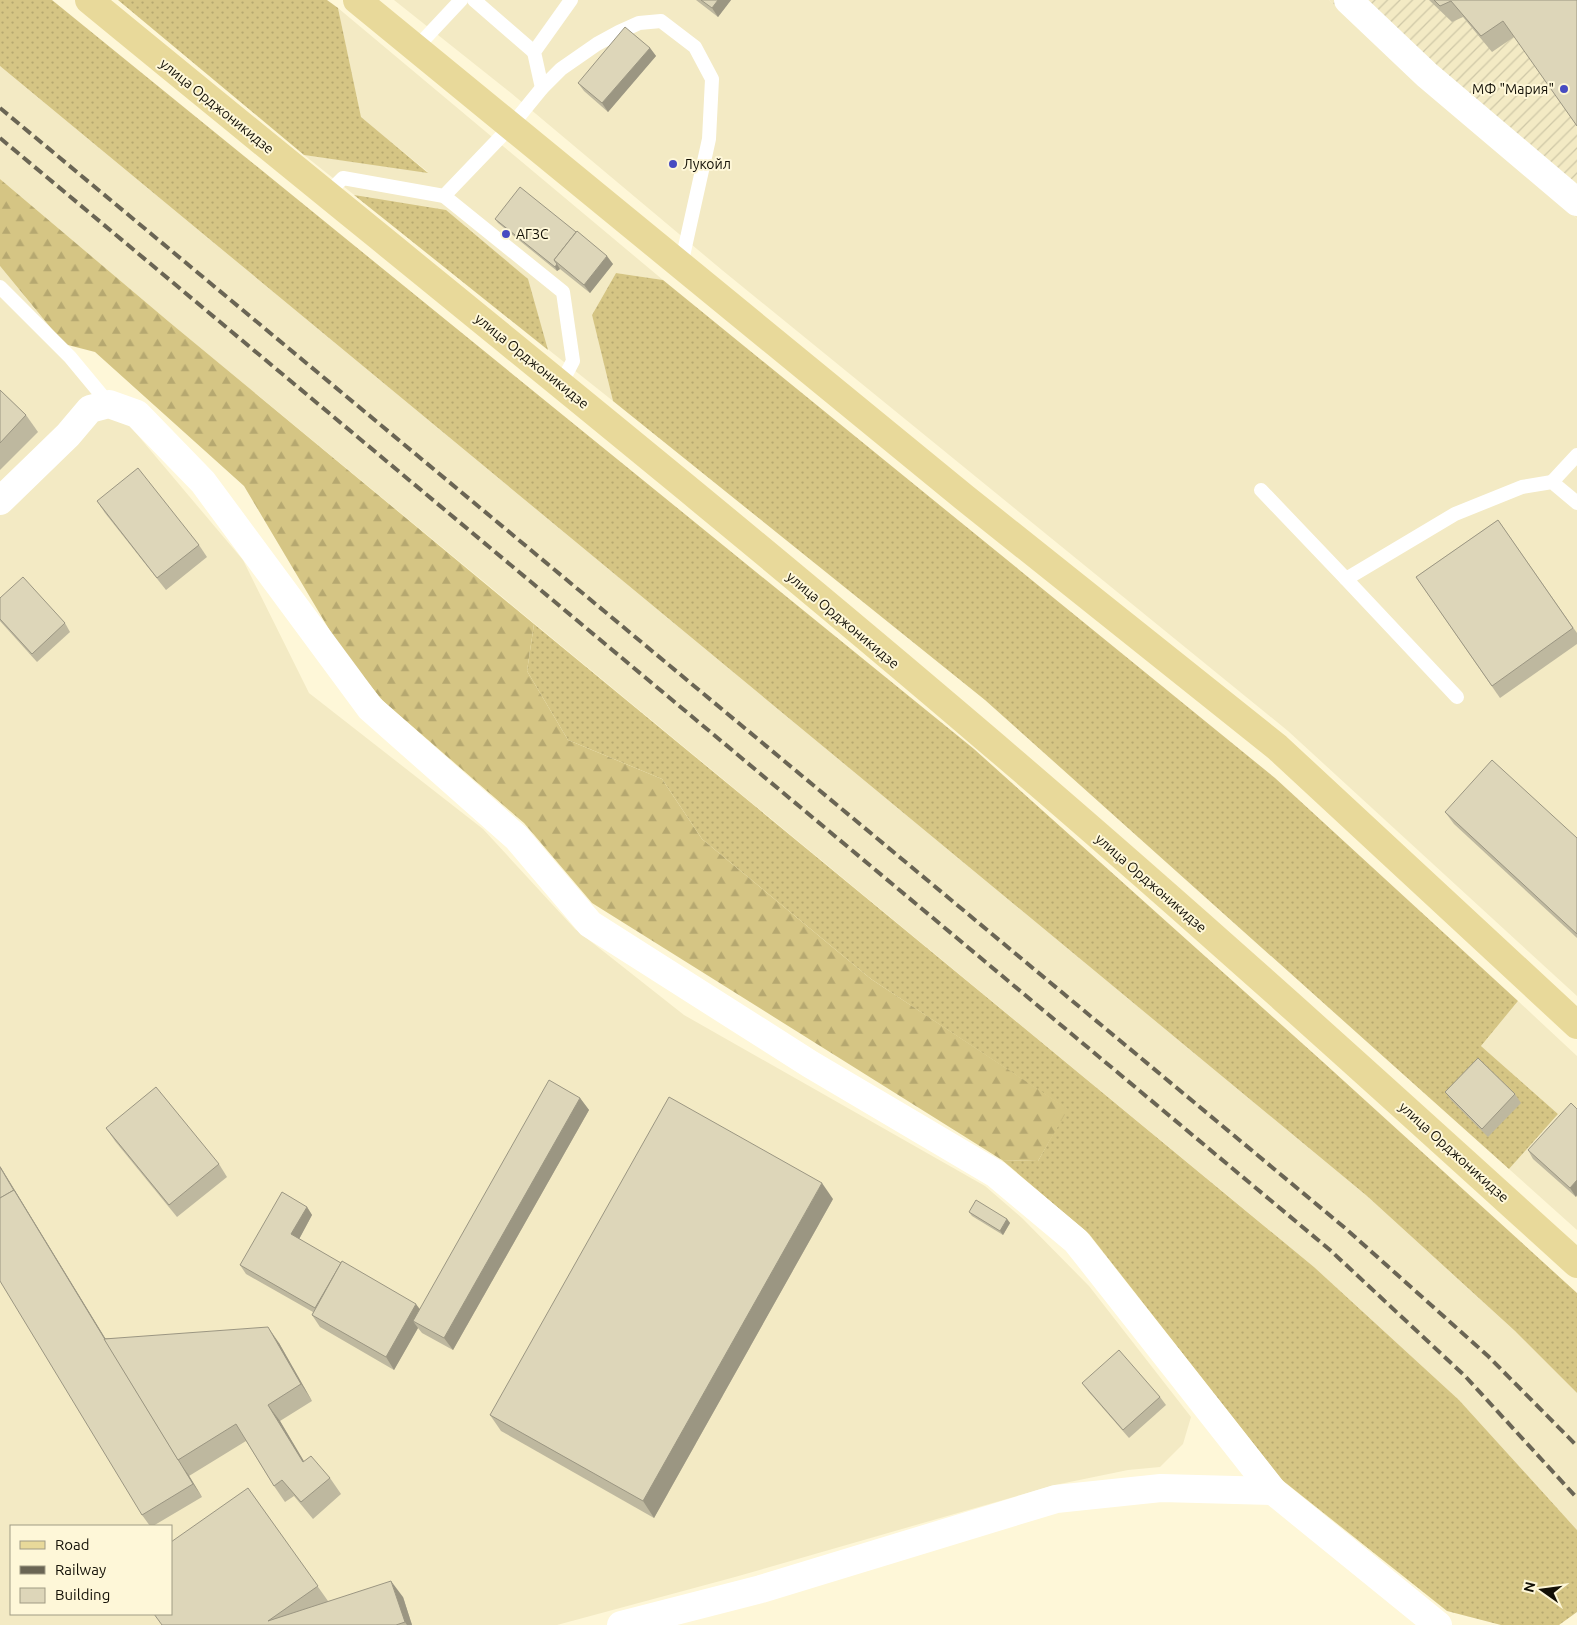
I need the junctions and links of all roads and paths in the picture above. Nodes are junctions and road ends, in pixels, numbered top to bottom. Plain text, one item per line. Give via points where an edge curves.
1 (89, 0) edge
2 (357, 0) edge
3 (461, 0) edge
4 (474, 0) edge
5 (571, 0) edge
6 (1348, 0) edge
7 (416, 48) junction
8 (534, 52) junction
9 (542, 88) junction
10 (511, 126) junction
11 (326, 195) junction
12 (444, 196) junction
13 (1577, 202) edge
14 (682, 265) junction
15 (0, 287) edge
16 (561, 384) junction
17 (110, 404) junction
18 (1577, 455) edge
19 (1552, 482) junction
20 (1261, 490) dead end
21 (0, 500) edge
22 (1577, 503) edge
23 (1346, 579) junction
24 (1457, 697) dead end
25 (1577, 1024) edge
26 (1577, 1264) edge
27 (1273, 1491) junction
28 (621, 1625) edge
29 (1438, 1625) edge

1 - 11 main road, улица Орджоникидзе
2 - 7 main road
3 - 7 lane
4 - 8 lane
5 - 8 lane
6 - 13 street via 1427,75
7 - 10 main road
8 - 9 lane
9 - 10 lane
9 - 14 lane via 597,44 638,23 661,21 695,47 712,79 709,139
10 - 12 lane
10 - 14 main road
11 - 12 lane via 343,178
11 - 16 main road, улица Орджоникидзе
12 - 16 lane via 563,292 573,361
14 - 25 main road via 972,504 1276,747
15 - 17 lane via 70,357
16 - 26 main road, улица Орджоникидзе via 983,736 1335,1044
17 - 21 street via 90,408 68,435
17 - 27 street via 137,414 204,482 370,708 517,838 590,924 810,1064 996,1174 1076,1241
18 - 19 lane
19 - 22 lane
19 - 23 lane via 1522,487 1455,514
20 - 23 lane
23 - 24 lane
27 - 28 street via 1162,1488 1056,1499 761,1589
27 - 29 street

